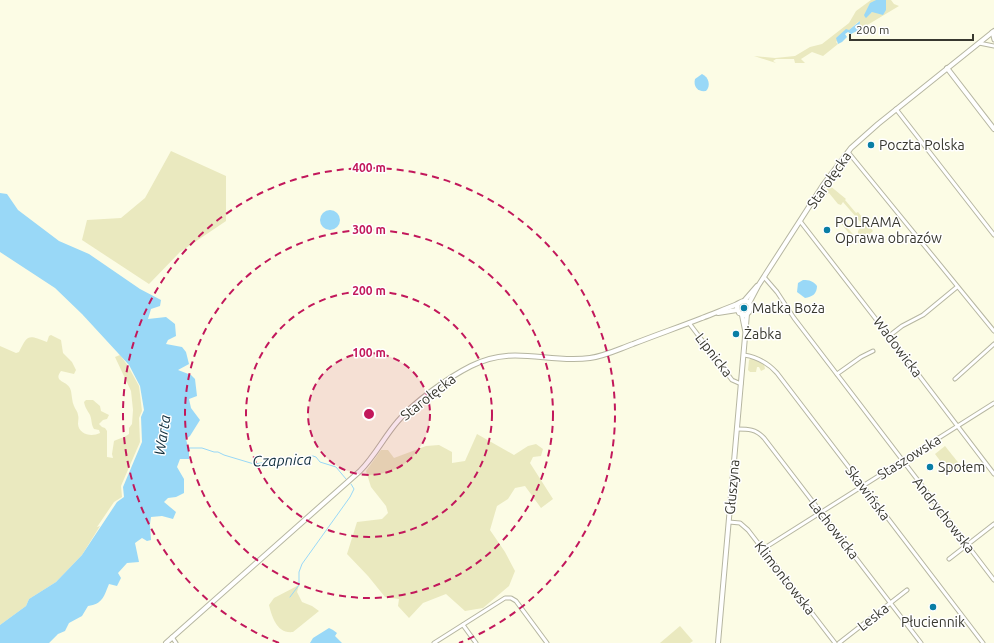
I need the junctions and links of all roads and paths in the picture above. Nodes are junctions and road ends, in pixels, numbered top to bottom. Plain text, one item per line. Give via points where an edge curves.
1 (993, 32) edge
2 (994, 40) edge
3 (979, 43) junction
4 (994, 46) edge
5 (947, 68) junction
6 (896, 109) junction
7 (994, 129) edge
8 (848, 152) junction
9 (800, 221) junction
10 (994, 235) edge
11 (764, 277) junction
12 (758, 286) junction
13 (957, 287) junction
14 (744, 301) junction
15 (749, 303) junction
16 (738, 304) junction
17 (737, 310) junction
18 (716, 313) junction
19 (748, 314) junction
20 (742, 315) junction
21 (689, 323) junction
22 (994, 331) edge
23 (746, 332) junction
24 (889, 336) junction
25 (994, 344) edge
26 (873, 351) dead end
27 (744, 355) junction
28 (837, 374) junction
29 (955, 379) dead end
30 (741, 384) junction
31 (994, 403) edge
32 (957, 426) junction
33 (737, 429) junction
34 (902, 460) junction
35 (994, 474) edge
36 (862, 486) junction
37 (821, 512) junction
38 (729, 522) junction
39 (994, 524) edge
40 (967, 545) junction
41 (763, 549) junction
42 (949, 559) dead end
43 (994, 580) edge
44 (907, 590) dead end
45 (891, 603) junction
46 (463, 625) junction
47 (169, 640) edge
48 (176, 643) edge
49 (434, 643) edge
50 (476, 643) edge
51 (547, 643) edge
52 (718, 643) edge
53 (835, 643) edge
54 (839, 643) edge
55 (921, 643) edge
56 (982, 643) edge

1 - 2 street
1 - 3 street, Starołęcka
3 - 4 street
3 - 5 street, Starołęcka
5 - 6 street, Starołęcka
5 - 7 street
6 - 8 street, Starołęcka
6 - 10 street
8 - 9 street, Starołęcka
8 - 13 street
9 - 11 street, Starołęcka
9 - 24 street, Wadowicka
11 - 12 street, Starołęcka
11 - 28 street, Andrychowska
12 - 14 street, Starołęcka
12 - 15 street, Starołęcka
13 - 22 street
13 - 24 street via 923,315
14 - 15 street
14 - 16 street
15 - 19 street via 751,309
16 - 17 street
16 - 18 street, Starołęcka
17 - 18 street, Starołęcka
17 - 20 street
18 - 21 street, Starołęcka
19 - 20 street
19 - 23 street, Głuszyna
20 - 23 street, Głuszyna
21 - 30 street, Lipnicka via 732,380
21 - 47 street, Starołęcka via 597,357 567,360 508,355 490,358 465,369 410,409 394,425 360,471
23 - 27 street, Głuszyna
24 - 32 street, Wadowicka
25 - 29 street
26 - 28 street
27 - 30 street, Głuszyna
27 - 36 street, Skawińska via 762,361 774,370
28 - 34 street, Andrychowska
30 - 33 street, Głuszyna
31 - 32 street, Staszowska
32 - 34 street, Staszowska
32 - 35 street, Wadowicka
33 - 37 street, Lachowicka via 760,433
33 - 38 street, Głuszyna
34 - 36 street, Staszowska
34 - 40 street, Andrychowska
36 - 37 street, Staszowska
36 - 56 street, Skawińska
37 - 41 street, Staszowska
37 - 45 street, Lachowicka
38 - 41 street, Klimontowska via 743,525
38 - 52 street, Głuszyna
39 - 40 street
40 - 42 street
40 - 43 street, Andrychowska
41 - 53 street, Klimontowska
44 - 45 street, Leska
45 - 54 street, Leska
45 - 55 street, Lachowicka
46 - 49 street
46 - 50 street
46 - 51 street via 505,598 511,598 516,601
47 - 48 street

